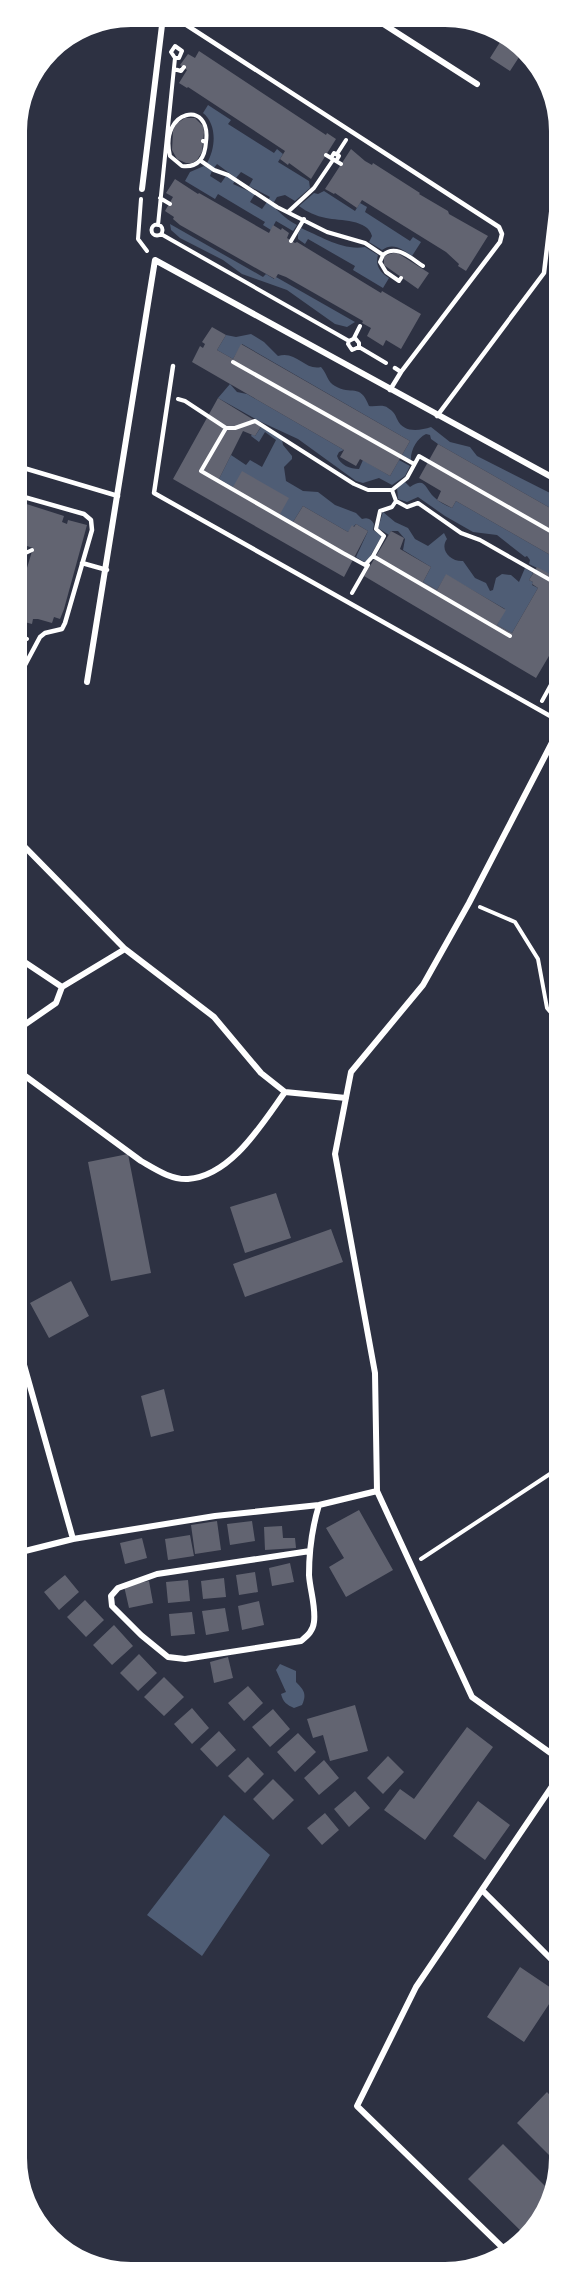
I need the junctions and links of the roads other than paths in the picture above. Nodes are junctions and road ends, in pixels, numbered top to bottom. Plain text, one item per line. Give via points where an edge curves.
1 (162, 27) edge
2 (189, 27) edge
3 (388, 27) edge
4 (477, 84) dead end
5 (142, 189) road end
6 (549, 227) edge
7 (173, 366) dead end
8 (395, 368) road end
9 (401, 372) junction
10 (390, 390) junction
11 (437, 416) junction
12 (27, 469) edge
13 (549, 476) edge
14 (119, 497) junction
15 (27, 498) edge
16 (82, 563) junction
17 (107, 570) junction
18 (27, 661) edge
19 (87, 682) dead end
20 (549, 716) edge
21 (549, 749) edge
22 (27, 849) edge
23 (125, 949) junction
24 (27, 964) edge
25 (62, 987) junction
26 (27, 1023) edge
27 (27, 1077) edge
28 (285, 1092) junction
29 (346, 1098) junction
30 (27, 1376) edge
31 (377, 1491) junction
32 (319, 1505) junction
33 (73, 1539) junction
34 (27, 1550) edge
35 (310, 1551) junction
36 (549, 1753) edge
37 (549, 1791) edge
38 (483, 1891) junction
39 (549, 1957) edge
40 (500, 2245) edge

1 - 5 street
2 - 9 lane via 499,227 500,242
3 - 4 street
6 - 11 lane via 543,273
7 - 20 lane via 154,493
8 - 9 lane
9 - 10 lane
10 - 11 street
10 - 14 street via 155,260
11 - 13 street
12 - 14 lane
14 - 17 street
15 - 16 lane via 84,514 91,520 92,530
16 - 17 lane
16 - 18 lane via 66,623 62,629 40,637
17 - 19 street
21 - 29 street via 423,986 351,1072
22 - 23 street
23 - 25 street
23 - 28 street via 214,1017 261,1073
24 - 25 street
25 - 26 street via 56,1003
27 - 28 street via 141,1161 162,1174 187,1179 208,1174 244,1149
28 - 29 street
29 - 31 street via 335,1154 375,1373
30 - 33 street
31 - 32 street
31 - 36 street via 472,1697
32 - 33 street via 215,1516
32 - 35 street
33 - 34 street
35 - 35 street via 314,1622 311,1632 301,1641 185,1659 168,1657 112,1606 111,1596 118,1588 157,1574
37 - 38 street
38 - 39 street
38 - 40 street via 416,1987 357,2106

